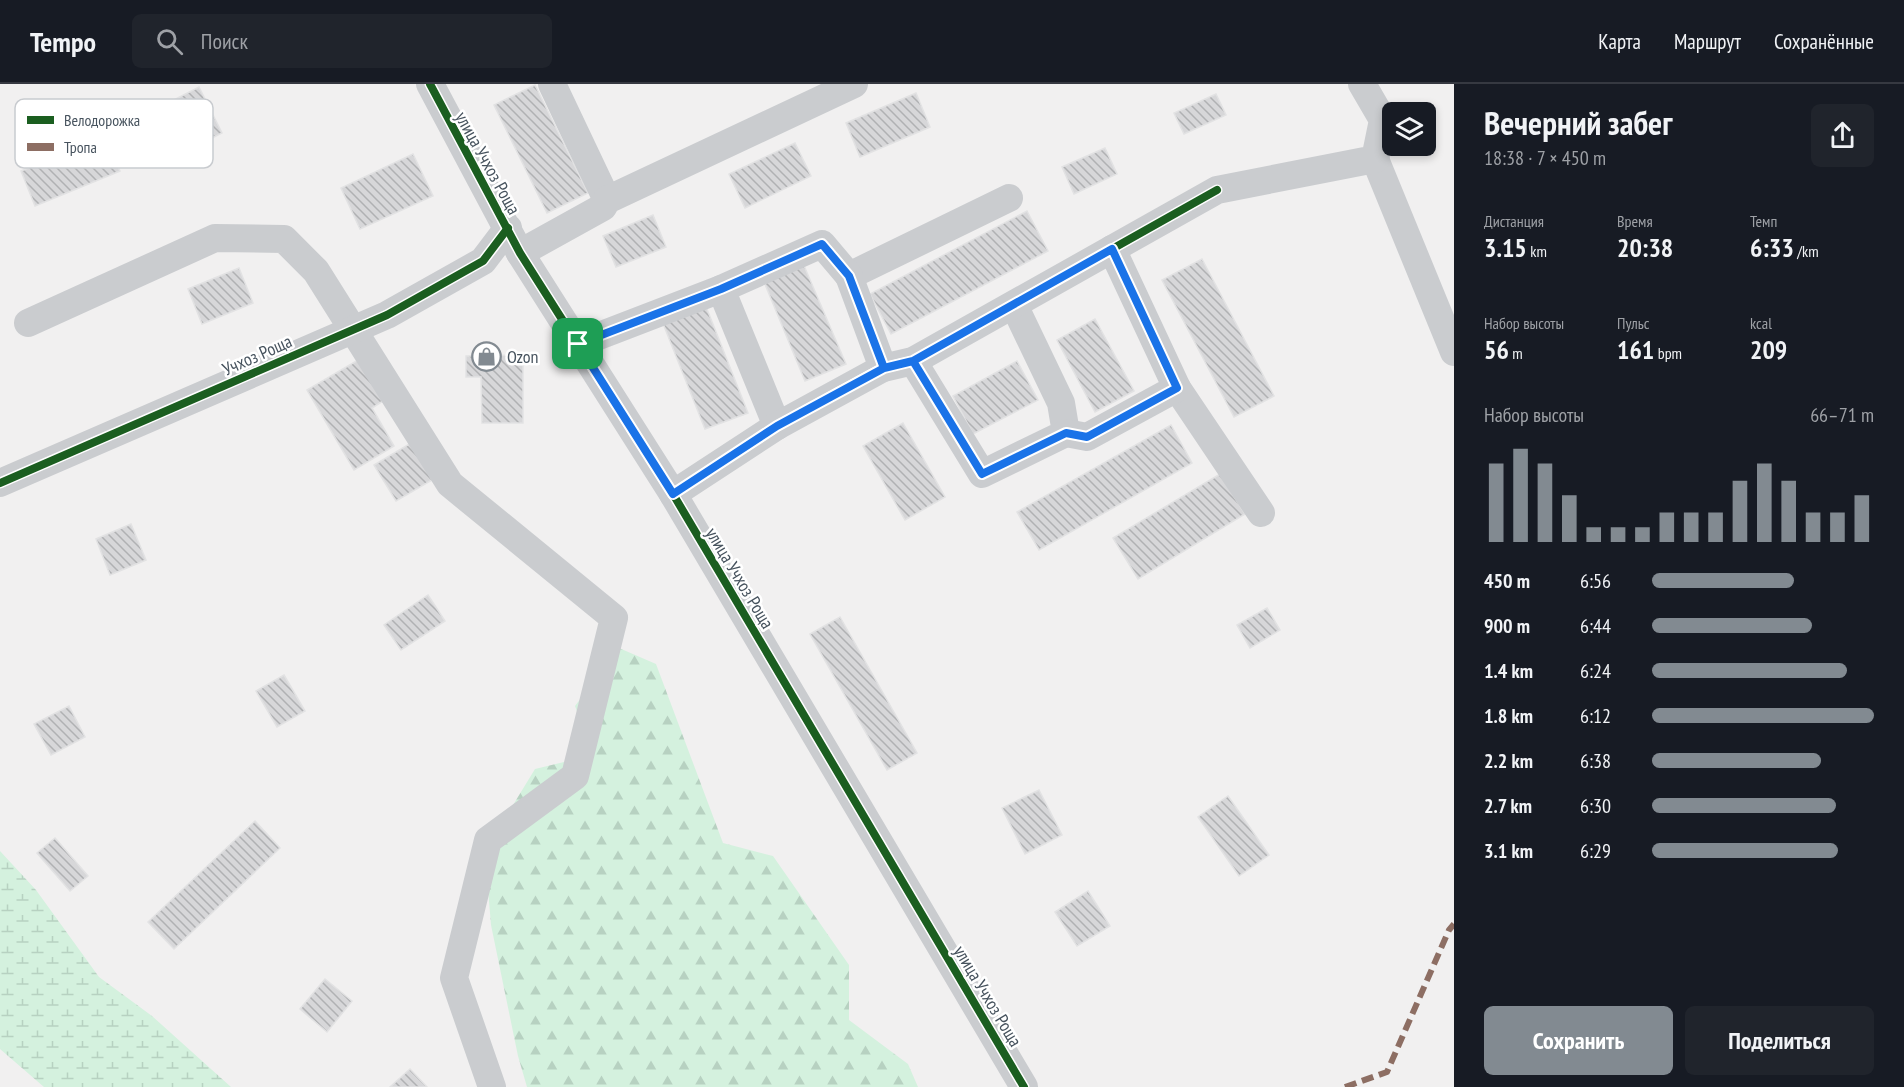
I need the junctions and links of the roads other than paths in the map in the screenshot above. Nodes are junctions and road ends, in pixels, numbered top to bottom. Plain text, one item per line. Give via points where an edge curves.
1 (429, 84) edge
2 (552, 84) edge
3 (854, 84) edge
4 (1362, 84) edge
5 (1375, 159) junction
6 (1010, 198) dead end
7 (607, 200) junction
8 (514, 241) junction
9 (1112, 249) junction
10 (849, 276) junction
11 (721, 289) junction
12 (1014, 305) junction
13 (28, 324) dead end
14 (352, 330) junction
15 (578, 344) junction
16 (1454, 352) edge
17 (913, 361) junction
18 (884, 368) junction
19 (1177, 388) junction
20 (777, 426) junction
21 (1066, 433) junction
22 (0, 483) edge
23 (673, 494) junction
24 (1262, 513) dead end
25 (492, 1087) edge
26 (1024, 1087) edge

1 - 8 street, улица Учхоз Роща
2 - 7 street
3 - 7 street
4 - 5 street via 1383,120
5 - 9 street via 1217,190
5 - 16 street
6 - 10 street
7 - 8 street via 603,207
8 - 14 street, Учхоз Роща via 387,315
8 - 15 street, улица Учхоз Роща
9 - 12 street
9 - 19 street
10 - 11 street via 822,244
10 - 18 street
11 - 15 street
11 - 20 street
12 - 17 street
12 - 21 street via 1061,403
13 - 14 street via 215,238 284,239 316,271
14 - 22 street, Учхоз Роща
14 - 25 street via 450,484 614,618 575,776 488,840 454,978
15 - 23 street, улица Учхоз Роща
17 - 18 street
17 - 21 street via 982,474
18 - 20 street
19 - 21 street via 1087,437
19 - 24 street
20 - 23 street
23 - 26 street, улица Учхоз Роща

